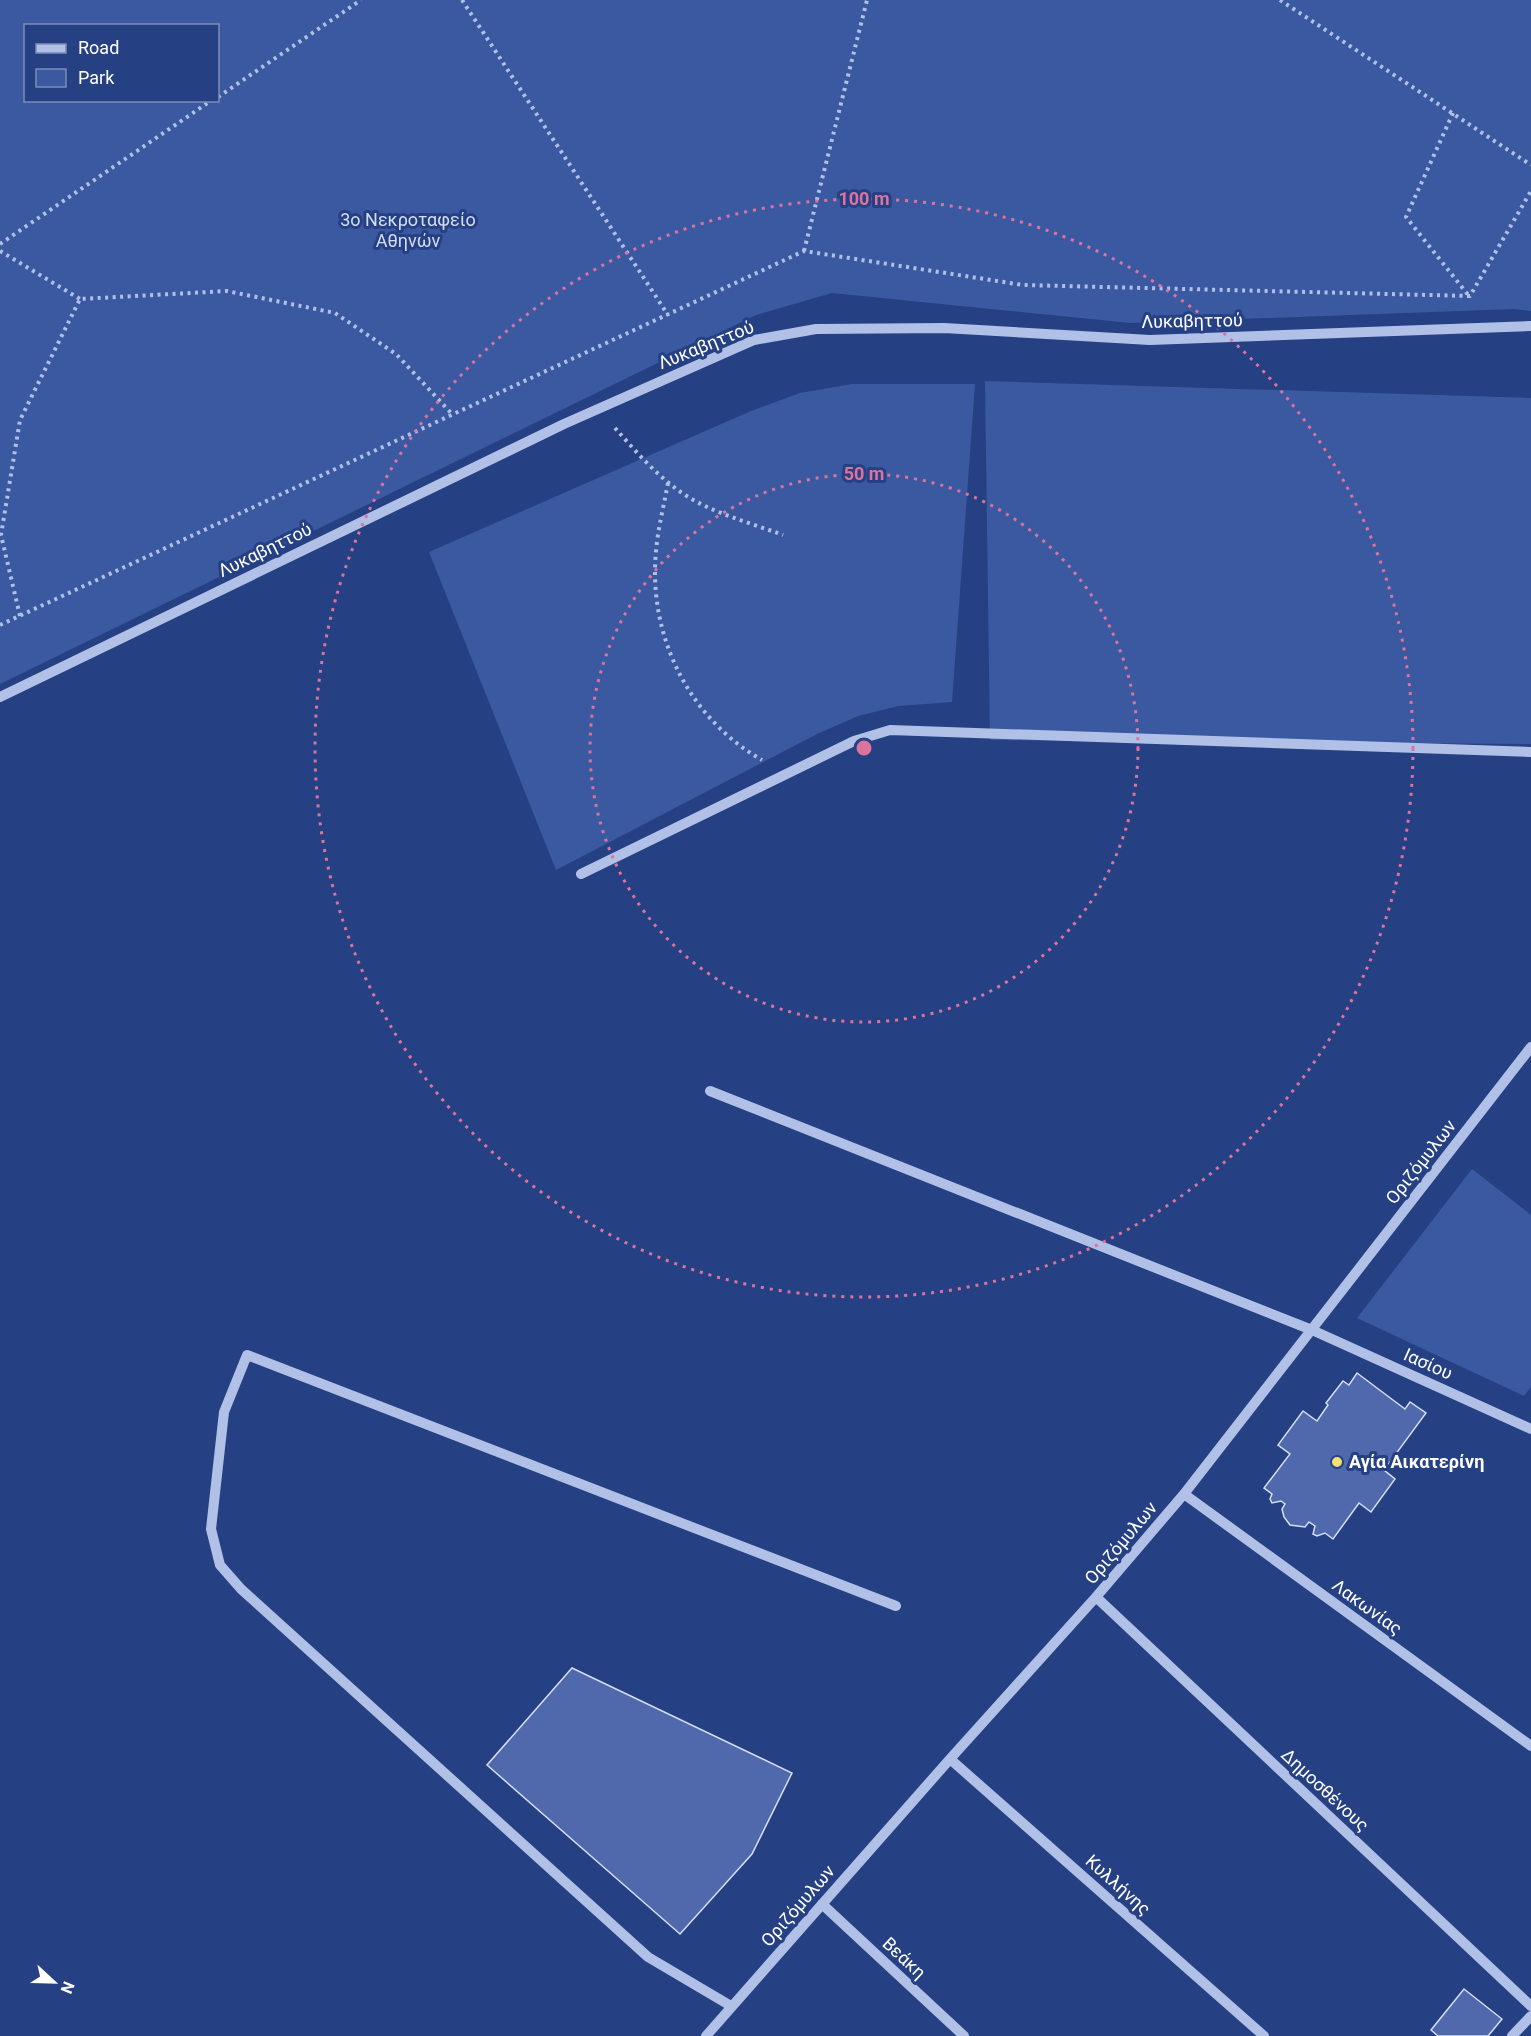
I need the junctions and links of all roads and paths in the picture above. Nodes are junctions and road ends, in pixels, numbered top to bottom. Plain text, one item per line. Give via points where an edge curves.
1 (361, 0) edge
2 (462, 0) edge
3 (867, 0) edge
4 (1280, 0) edge
5 (219, 96) edge
6 (209, 102) edge
7 (1453, 113) junction
8 (1531, 165) edge
9 (0, 244) edge
10 (0, 251) edge
11 (804, 251) dead end
12 (1470, 296) dead end
13 (80, 299) junction
14 (668, 315) dead end
15 (1531, 326) edge
16 (598, 409) junction
17 (453, 415) dead end
18 (668, 483) junction
19 (783, 535) dead end
20 (20, 616) dead end
21 (0, 697) edge
22 (1531, 753) edge
23 (786, 773) junction
24 (581, 874) dead end
25 (1531, 1047) edge
26 (710, 1091) dead end
27 (1312, 1330) junction
28 (1531, 1429) edge
29 (1184, 1494) junction
30 (1096, 1597) junction
31 (896, 1606) dead end
32 (1531, 1746) edge
33 (950, 1759) junction
34 (822, 1904) junction
35 (1531, 2006) edge
36 (731, 2007) junction
37 (1531, 2016) edge
38 (706, 2036) edge
39 (964, 2036) edge
40 (1264, 2036) edge
41 (1512, 2036) edge

1 - 5 path
2 - 14 path
3 - 11 path
4 - 7 path
6 - 9 path
7 - 8 path
7 - 12 path via 1406,217
10 - 13 path
13 - 17 path via 227,291 335,313 396,354
13 - 20 path via 20,420 1,535
15 - 16 street, Λυκαβηττού via 1150,340 944,328 816,329 754,340
16 - 18 path
16 - 21 street, Λυκαβηττού
18 - 19 path via 700,504
18 - 23 path via 656,550 655,592 665,642 684,684 708,718 742,749
22 - 23 street via 890,730 854,741
23 - 24 street
25 - 27 street, Οριζόμυλων
26 - 27 street, Ιασίου
27 - 28 street, Ιασίου
27 - 29 street, Οριζόμυλων
29 - 30 street, Οριζόμυλων
29 - 32 street, Λακωνίας
30 - 33 street, Οριζόμυλων
30 - 35 street, Δημοσθένους
31 - 36 street via 248,1354 224,1412 211,1530 220,1565 241,1589 648,1957
33 - 34 street, Οριζόμυλων
33 - 40 street, Κυλλήνης
34 - 36 street, Οριζόμυλων
34 - 39 street, Βεάκη
36 - 38 street, Οριζόμυλων
37 - 41 street

